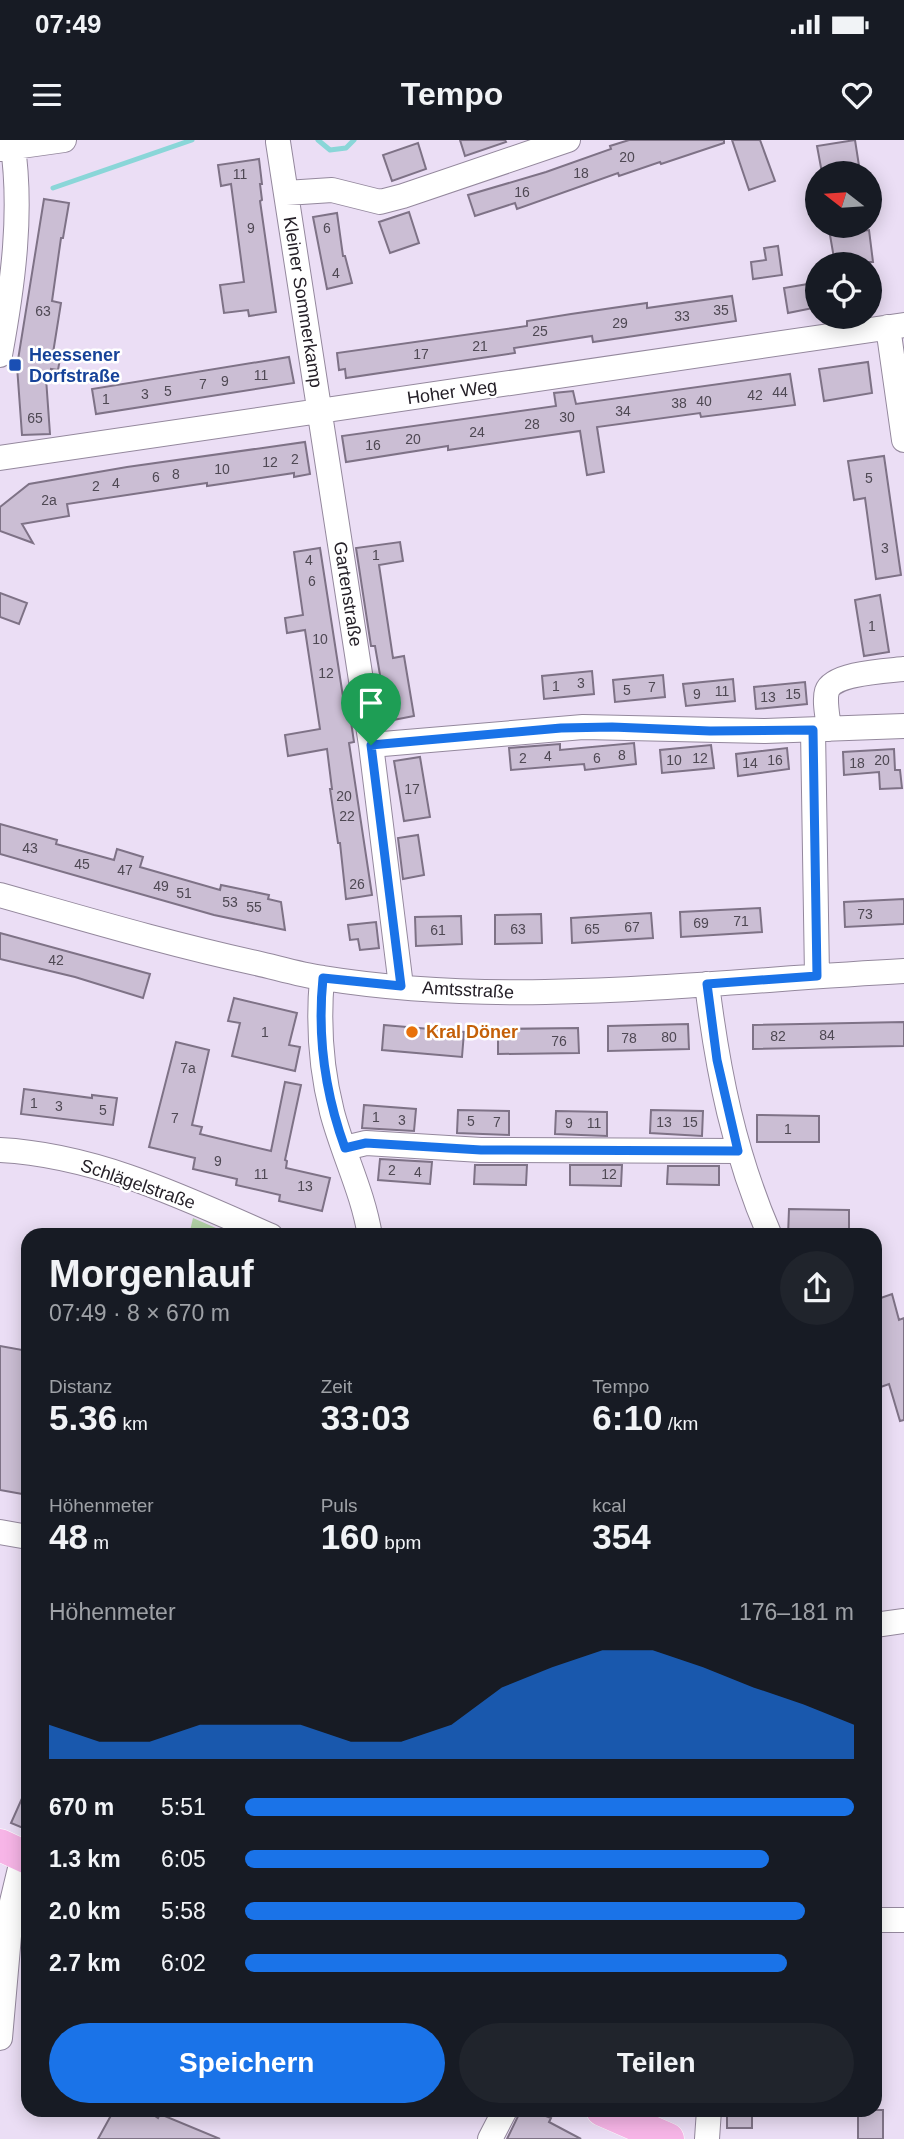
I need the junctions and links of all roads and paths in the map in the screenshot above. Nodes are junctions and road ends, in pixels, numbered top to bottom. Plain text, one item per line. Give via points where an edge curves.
1 (64, 140) edge
2 (568, 140) edge
3 (278, 142) dead end
4 (9, 146) edge
5 (286, 193) junction
6 (896, 326) edge
7 (0, 355) edge
8 (319, 411) junction
9 (904, 440) edge
10 (0, 458) edge
11 (904, 669) edge
12 (904, 726) edge
13 (821, 729) junction
14 (371, 745) junction
15 (0, 895) edge
16 (904, 971) edge
17 (817, 976) junction
18 (323, 978) junction
19 (707, 984) junction
20 (401, 986) junction
21 (345, 1148) junction
22 (0, 1150) edge
23 (738, 1151) junction
24 (253, 1228) edge
25 (369, 1228) edge
26 (767, 1228) edge
27 (0, 1532) edge
28 (21, 1536) edge
29 (904, 1621) edge
30 (882, 1624) edge
31 (17, 1853) edge
32 (882, 1920) edge
33 (904, 1920) edge
34 (0, 2038) edge
35 (501, 2117) edge
36 (618, 2117) edge
37 (709, 2117) edge
38 (490, 2139) edge
39 (668, 2139) edge
40 (707, 2139) edge

1 - 4 street
2 - 5 street, Kleiner Sommerkamp via 380,202 331,190
3 - 5 street, Kleiner Sommerkamp
4 - 7 street via 18,200
5 - 8 street, Kleiner Sommerkamp
6 - 8 street, Hoher Weg
6 - 9 street
8 - 10 street, Hoher Weg
8 - 14 street, Gartenstraße
11 - 13 street via 834,681
12 - 13 street
13 - 14 street via 561,728
13 - 17 street
14 - 20 street, Gartenstraße
15 - 18 street, Amtsstraße
16 - 17 street, Amtsstraße
17 - 19 street, Amtsstraße
18 - 20 street, Amtsstraße
18 - 21 street via 323,1062 332,1113
19 - 20 street, Amtsstraße via 518,992
19 - 23 street via 717,1060
21 - 23 street via 366,1143 481,1150
21 - 25 street
22 - 24 street, Schlägelstraße via 64,1159 121,1175
23 - 26 street
27 - 28 street
29 - 30 street
31 - 34 street
32 - 33 street
35 - 38 street
36 - 39 main road
37 - 40 street

